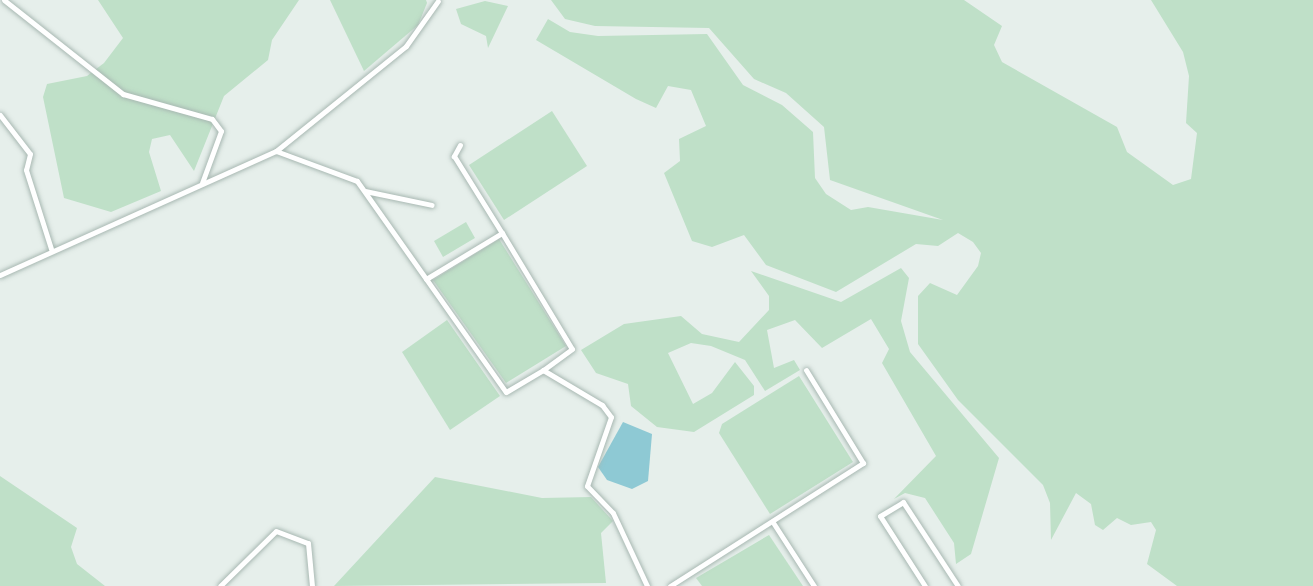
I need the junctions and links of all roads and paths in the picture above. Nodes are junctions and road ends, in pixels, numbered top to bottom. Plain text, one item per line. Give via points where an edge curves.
1 (4, 0) edge
2 (438, 1) edge
3 (0, 115) edge
4 (460, 145) dead end
5 (276, 151) junction
6 (202, 183) junction
7 (365, 191) junction
8 (432, 205) dead end
9 (502, 233) junction
10 (51, 249) junction
11 (0, 275) edge
12 (426, 279) junction
13 (543, 370) junction
14 (806, 370) dead end
15 (774, 524) junction
16 (954, 585) edge
17 (219, 586) edge
18 (312, 586) edge
19 (647, 586) edge
20 (670, 586) edge
21 (814, 586) edge
22 (925, 586) edge

1 - 6 street via 123,94 212,119 221,131
2 - 5 street via 406,46
3 - 10 street via 30,154 26,170
4 - 9 street via 454,156
5 - 6 street
5 - 7 street via 357,181
6 - 10 street
7 - 8 street
7 - 12 street
9 - 12 street
9 - 13 street via 572,349
10 - 11 street
12 - 13 street via 506,392
13 - 19 street via 611,417 587,486 613,513
14 - 15 street via 863,463
15 - 20 street
15 - 21 street
16 - 22 street via 903,502 880,516
17 - 18 street via 276,531 309,543

